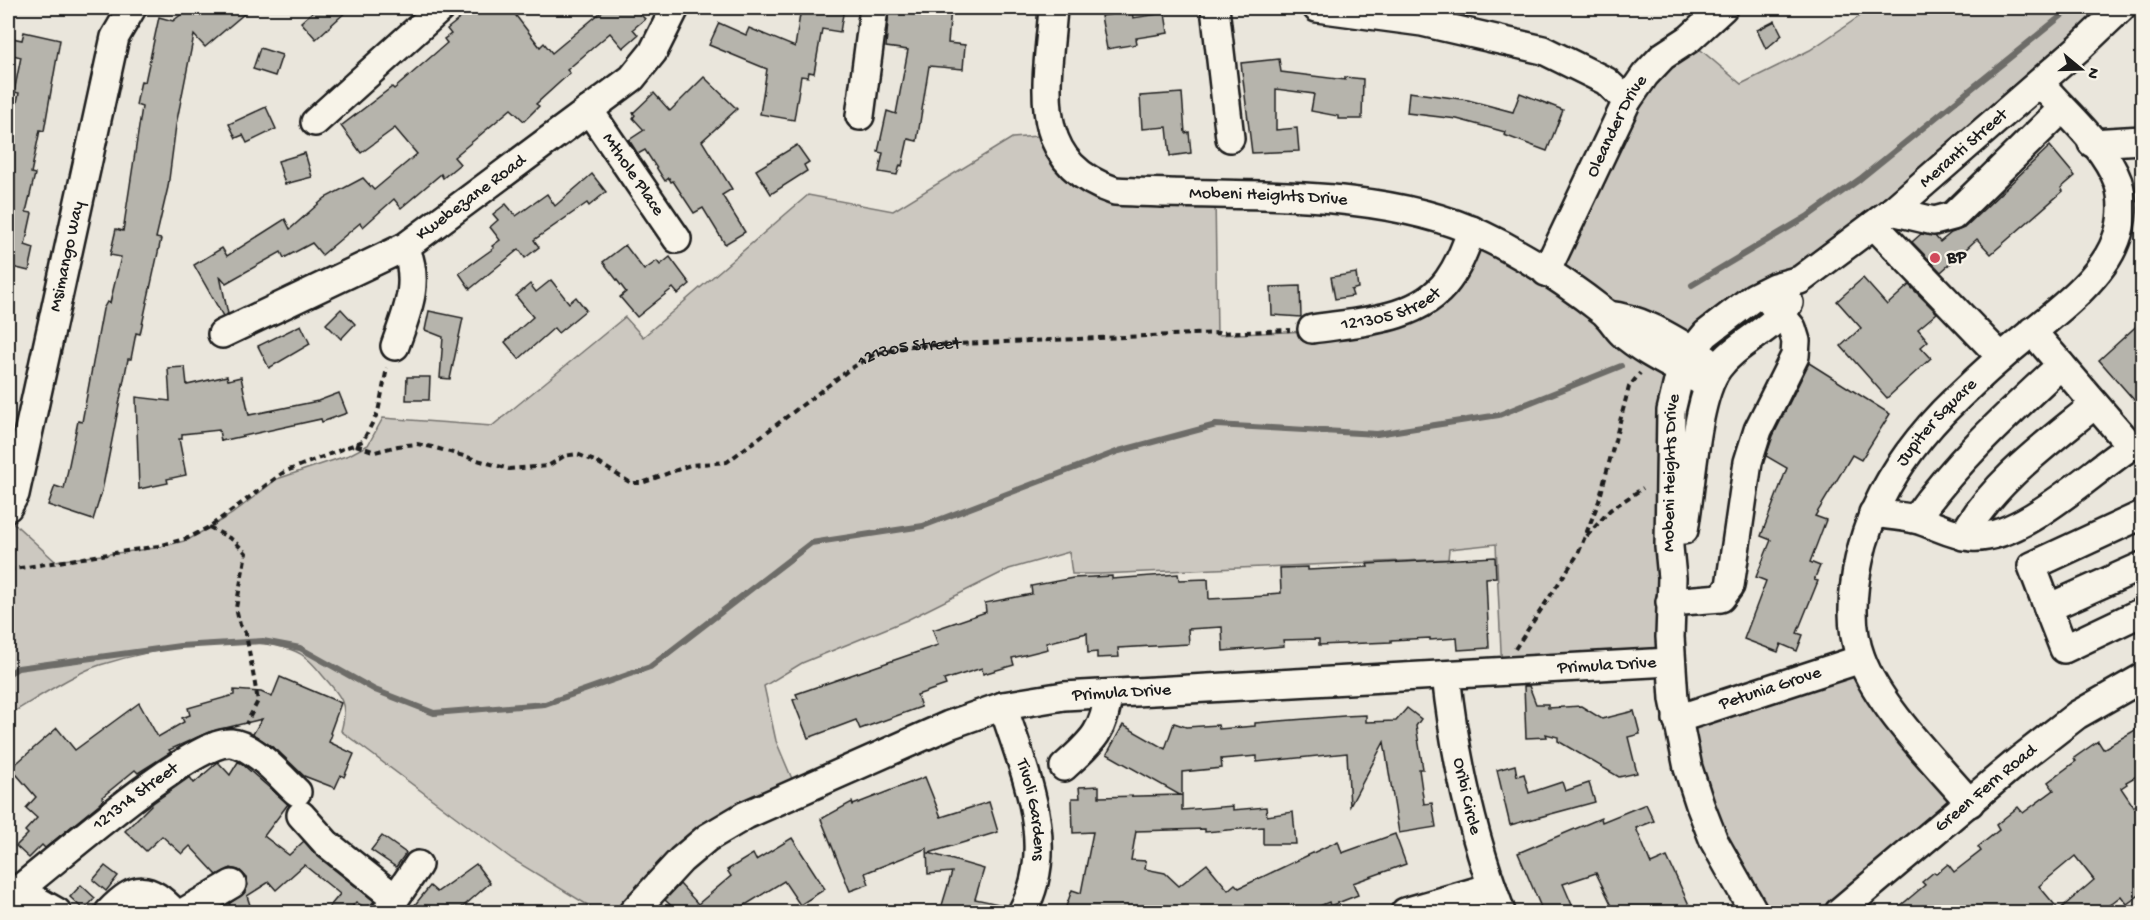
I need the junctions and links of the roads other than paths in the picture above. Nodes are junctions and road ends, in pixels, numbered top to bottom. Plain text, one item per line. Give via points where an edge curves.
1 (132, 8) edge
2 (441, 8) edge
3 (675, 8) edge
4 (874, 8) edge
5 (1053, 8) edge
6 (1215, 8) edge
7 (1317, 8) edge
8 (1723, 8) edge
9 (2121, 8) edge
10 (2040, 83) junction
11 (1627, 101) junction
12 (2062, 109) junction
13 (589, 111) junction
14 (860, 116) dead end
15 (315, 122) dead end
16 (1230, 138) dead end
17 (2142, 140) edge
18 (2092, 143) junction
19 (1883, 218) junction
20 (1472, 230) junction
21 (677, 239) dead end
22 (405, 247) junction
23 (1546, 272) junction
24 (1800, 280) junction
25 (1763, 293) junction
26 (1781, 316) junction
27 (1312, 328) road end
28 (2032, 331) junction
29 (222, 334) dead end
30 (394, 346) road end
31 (2001, 357) junction
32 (1686, 360) junction
33 (2061, 365) junction
34 (1713, 376) junction
35 (2094, 405) junction
36 (2136, 453) edge
37 (8, 507) edge
38 (1873, 513) junction
39 (2142, 515) edge
40 (1915, 519) junction
41 (1963, 536) junction
42 (2142, 566) edge
43 (1671, 590) junction
44 (2048, 608) junction
45 (2142, 612) edge
46 (1861, 659) junction
47 (1671, 662) junction
48 (1446, 675) junction
49 (2142, 678) edge
50 (1108, 694) junction
51 (1003, 706) junction
52 (1677, 719) junction
53 (1064, 767) dead end
54 (1970, 803) junction
55 (418, 865) dead end
56 (232, 884) dead end
57 (1492, 887) junction
58 (13, 894) edge
59 (390, 905) edge
60 (57, 912) edge
61 (109, 912) edge
62 (174, 912) edge
63 (184, 912) edge
64 (633, 912) edge
65 (1022, 912) edge
66 (1405, 912) edge
67 (1502, 912) edge
68 (1754, 912) edge
69 (1839, 912) edge

1 - 37 street, Msimango Way via 115,37 39,390 15,494
2 - 15 street
3 - 13 street, Kwebezane Road via 644,65
4 - 14 street
5 - 20 street, Mobeni Heights Drive via 1047,116 1051,134 1065,158 1100,186 1382,205 1417,211
6 - 16 street
7 - 11 street via 1450,27 1543,50 1605,81
8 - 11 street, Oleander Drive via 1664,56
9 - 10 street, Meranti Street
10 - 12 street, Jupiter Square
10 - 19 street, Meranti Street
11 - 23 street, Oleander Drive
12 - 18 street, Jupiter Square
12 - 19 street via 1953,216 1935,222
13 - 21 street, Mthole Place
13 - 22 street, Kwebezane Road
17 - 18 street
18 - 28 street, Jupiter Square via 2118,183 2122,203 2116,241 2104,263 2083,287
19 - 24 street, Meranti Street
19 - 31 street
20 - 23 street, Mobeni Heights Drive
20 - 27 street, 121305 Street via 1447,282 1417,307 1368,320
22 - 29 street, Kwebezane Road
22 - 30 street via 414,278 412,300
23 - 32 street, Mobeni Heights Drive via 1607,315 1631,339
24 - 25 street, Meranti Street
24 - 26 street, Meranti Street
25 - 26 street
25 - 32 street, Meranti Street via 1718,324
26 - 34 street, Meranti Street via 1728,356
26 - 43 street via 1792,328 1796,356 1758,430 1748,462 1730,586 1721,598
28 - 31 street, Jupiter Square
28 - 33 street
31 - 38 street, Jupiter Square via 1942,413 1910,452
32 - 34 street, Mobeni Heights Drive
32 - 43 street, Mobeni Heights Drive via 1671,411
33 - 35 street
33 - 40 street via 1977,443
34 - 43 street, Mobeni Heights Drive
35 - 36 street
35 - 41 street via 1988,499
36 - 41 street via 2013,526 1989,537
38 - 40 street
38 - 46 street, Jupiter Square via 1852,592 1854,632
39 - 44 street via 2032,566
40 - 41 street
42 - 44 street
43 - 47 street, Mobeni Heights Drive
44 - 45 street via 2064,649
46 - 52 street, Petunia Grove
46 - 54 street, Jupiter Square via 1883,698
47 - 48 street, Primula Drive
47 - 52 street, Mobeni Heights Drive
48 - 50 street, Primula Drive
48 - 57 street, Oribi Circle via 1464,795
49 - 54 street, Green Fern Road via 2077,715
50 - 51 street, Primula Drive via 1064,696
50 - 53 street via 1101,729
51 - 64 street, Primula Drive via 949,725 746,815 706,838
51 - 65 street, Tivoli Gardens via 1038,818 1038,861 1033,888
52 - 68 street, Mobeni Heights Drive via 1700,805 1719,850
54 - 69 street, Green Fern Road
55 - 59 street
56 - 63 street
57 - 66 street
57 - 67 street, Oribi Circle
58 - 59 street, 121314 Street via 188,758 230,743 262,759 326,843
58 - 60 street, 121314 Street
61 - 62 street via 136,891 153,892

